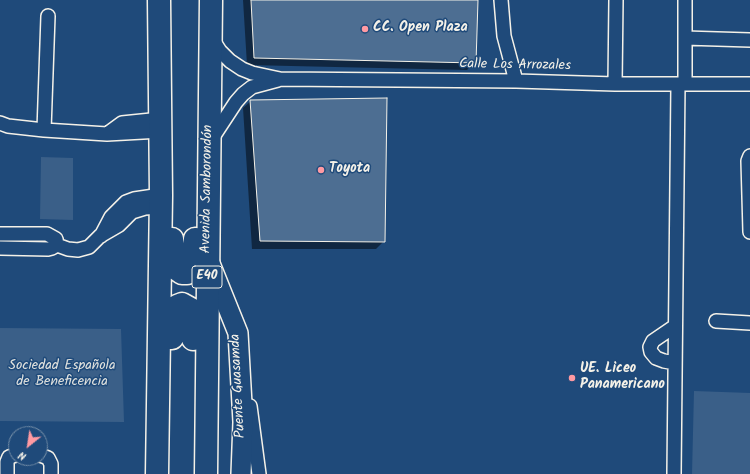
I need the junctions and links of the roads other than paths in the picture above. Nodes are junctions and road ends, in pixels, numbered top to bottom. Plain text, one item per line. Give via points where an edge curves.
1 (160, 0) edge
2 (211, 0) edge
3 (501, 0) edge
4 (616, 0) edge
5 (685, 0) edge
6 (48, 16) dead end
7 (210, 36) junction
8 (685, 38) junction
9 (750, 40) edge
10 (280, 80) junction
11 (516, 81) junction
12 (615, 84) junction
13 (681, 84) junction
14 (750, 84) edge
15 (0, 123) edge
16 (160, 125) junction
17 (44, 130) junction
18 (208, 143) junction
19 (749, 159) edge
20 (749, 176) edge
21 (161, 201) junction
22 (750, 232) edge
23 (0, 234) edge
24 (57, 245) junction
25 (0, 248) edge
26 (207, 256) junction
27 (716, 322) dead end
28 (750, 323) edge
29 (675, 326) junction
30 (238, 333) junction
31 (675, 364) junction
32 (48, 458) edge
33 (8, 460) edge
34 (7, 474) edge
35 (52, 474) edge
36 (158, 474) edge
37 (200, 474) edge
38 (206, 474) edge
39 (242, 474) edge
40 (259, 474) edge
41 (674, 474) edge

1 - 16 highway
2 - 7 highway, Avenida Samborondón / E40
3 - 11 street via 504,36
4 - 12 street
5 - 8 street
6 - 17 street
7 - 10 street, Calle Los Arrozales via 220,51 242,69 252,74
7 - 18 highway, Avenida Samborondón / E40
8 - 9 street
8 - 13 street
10 - 11 street, Calle Los Arrozales
10 - 18 street, Calle Los Arrozales via 252,87 243,94
11 - 12 street, Calle Los Arrozales
12 - 13 street, Calle Los Arrozales
13 - 14 street, Calle Los Arrozales
13 - 29 street
15 - 17 street
16 - 17 street via 122,123 107,134
16 - 21 highway
18 - 21 highway via 199,176 193,262 187,273 175,268 172,214
18 - 26 highway, Avenida Samborondón / E40
19 - 20 street
20 - 22 street
21 - 24 street via 132,212 89,247 78,250
21 - 36 highway
23 - 24 street via 48,234 56,239
24 - 25 street via 48,249
26 - 30 main road, Puente Guasamda
26 - 38 highway, Avenida Samborondón / E40
27 - 28 street
29 - 31 street
29 - 31 street via 653,341 650,346 656,358
30 - 39 main road, Puente Guasamda via 243,422
30 - 40 street
31 - 41 street
32 - 35 street via 52,464
33 - 34 street
36 - 37 highway via 172,384 173,312 182,304 191,308 193,313 195,423

